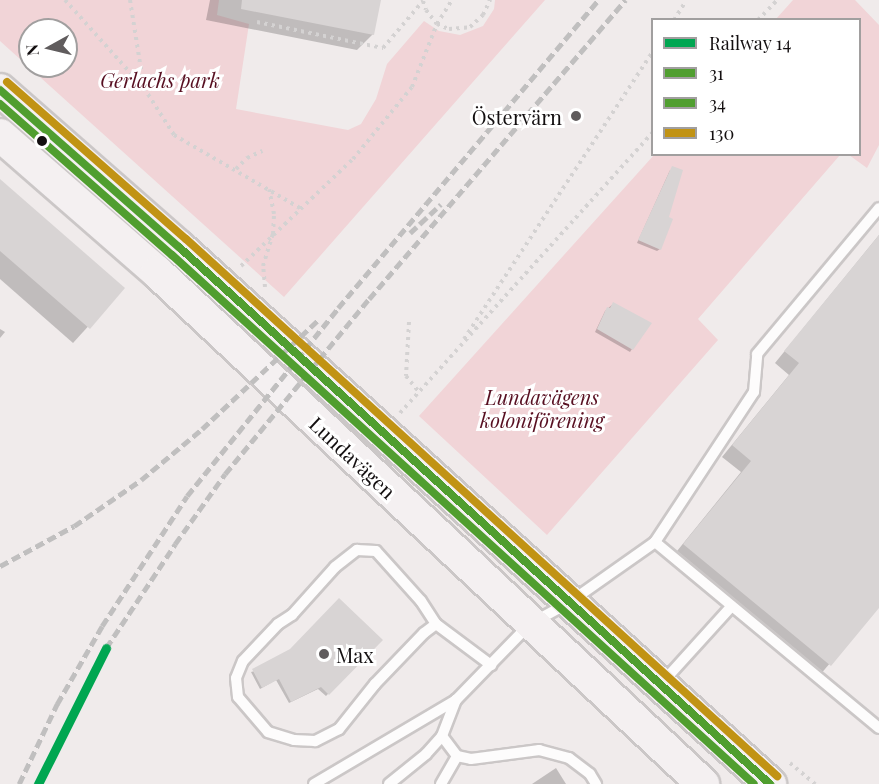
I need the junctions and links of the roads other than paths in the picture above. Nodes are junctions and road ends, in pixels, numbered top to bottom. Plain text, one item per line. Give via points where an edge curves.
1 (0, 90) edge
2 (0, 135) edge
3 (879, 208) edge
4 (655, 542) junction
5 (570, 602) junction
6 (731, 607) junction
7 (436, 624) junction
8 (530, 624) junction
9 (491, 665) junction
10 (662, 684) junction
11 (456, 700) junction
12 (879, 728) edge
13 (442, 736) junction
14 (457, 756) junction
15 (314, 784) edge
16 (389, 784) edge
17 (441, 784) edge
18 (596, 784) edge
19 (703, 784) edge
20 (770, 784) edge

1 - 5 main road, Lundavägen
2 - 8 main road, Lundavägen via 157,272
3 - 4 lane via 757,354 754,392
4 - 5 lane
4 - 6 lane
5 - 8 lane
5 - 10 main road, Lundavägen
6 - 10 lane
6 - 12 lane
7 - 7 lane via 421,601 376,551 357,550 335,567 243,662 236,678 238,697 268,732 315,741 339,729 383,675
7 - 9 lane
8 - 9 lane
8 - 19 main road, Lundavägen
9 - 11 lane
10 - 20 main road, Lundavägen
11 - 13 lane
11 - 15 lane
13 - 14 lane
13 - 16 lane
14 - 17 lane
14 - 18 lane via 471,759 539,750 569,758 590,774

